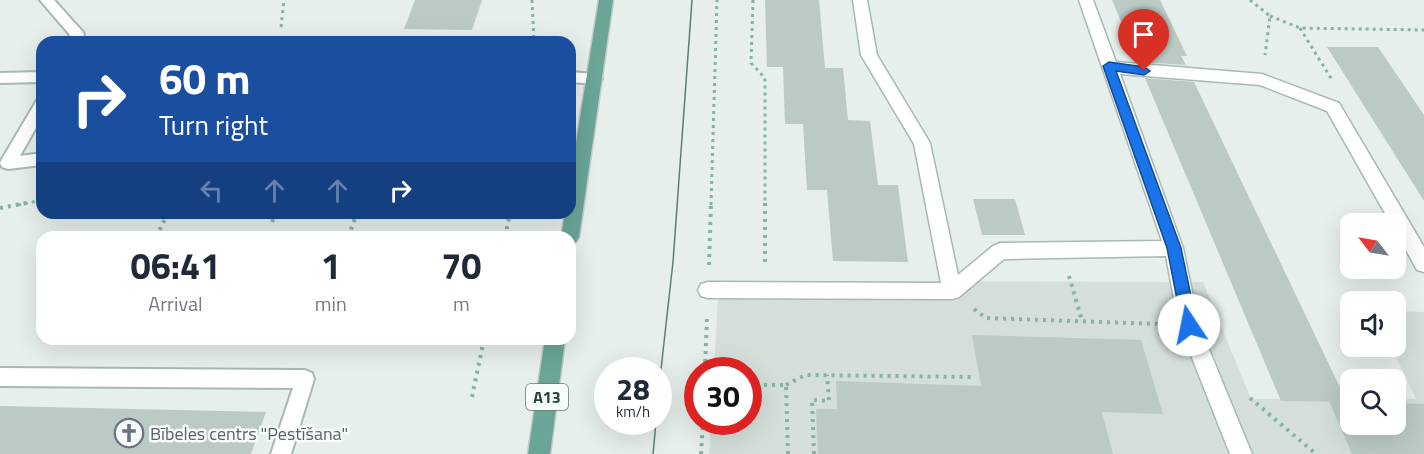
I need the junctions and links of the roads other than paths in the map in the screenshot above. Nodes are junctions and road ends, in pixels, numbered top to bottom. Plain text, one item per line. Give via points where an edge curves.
1 (47, 0) edge
2 (606, 0) edge
3 (860, 0) edge
4 (1086, 0) edge
5 (76, 36) edge
6 (1109, 66) junction
7 (36, 77) edge
8 (576, 77) edge
9 (0, 78) edge
10 (595, 79) junction
11 (36, 114) edge
12 (36, 161) edge
13 (4, 170) edge
14 (576, 199) edge
15 (1174, 248) junction
16 (1424, 264) edge
17 (708, 290) road end
18 (952, 291) junction
19 (554, 345) edge
20 (0, 377) edge
21 (281, 454) edge
22 (539, 454) edge
23 (1241, 454) edge

1 - 5 lane
2 - 10 main road
3 - 18 street via 869,55 922,143
4 - 6 street
6 - 15 street
6 - 16 street via 1263,80 1333,107
7 - 9 lane
8 - 10 lane
10 - 14 main road
11 - 13 lane
12 - 13 lane
15 - 18 street via 1000,251
15 - 23 street via 1189,325
17 - 18 street
19 - 22 main road, A13
20 - 21 lane via 306,379

